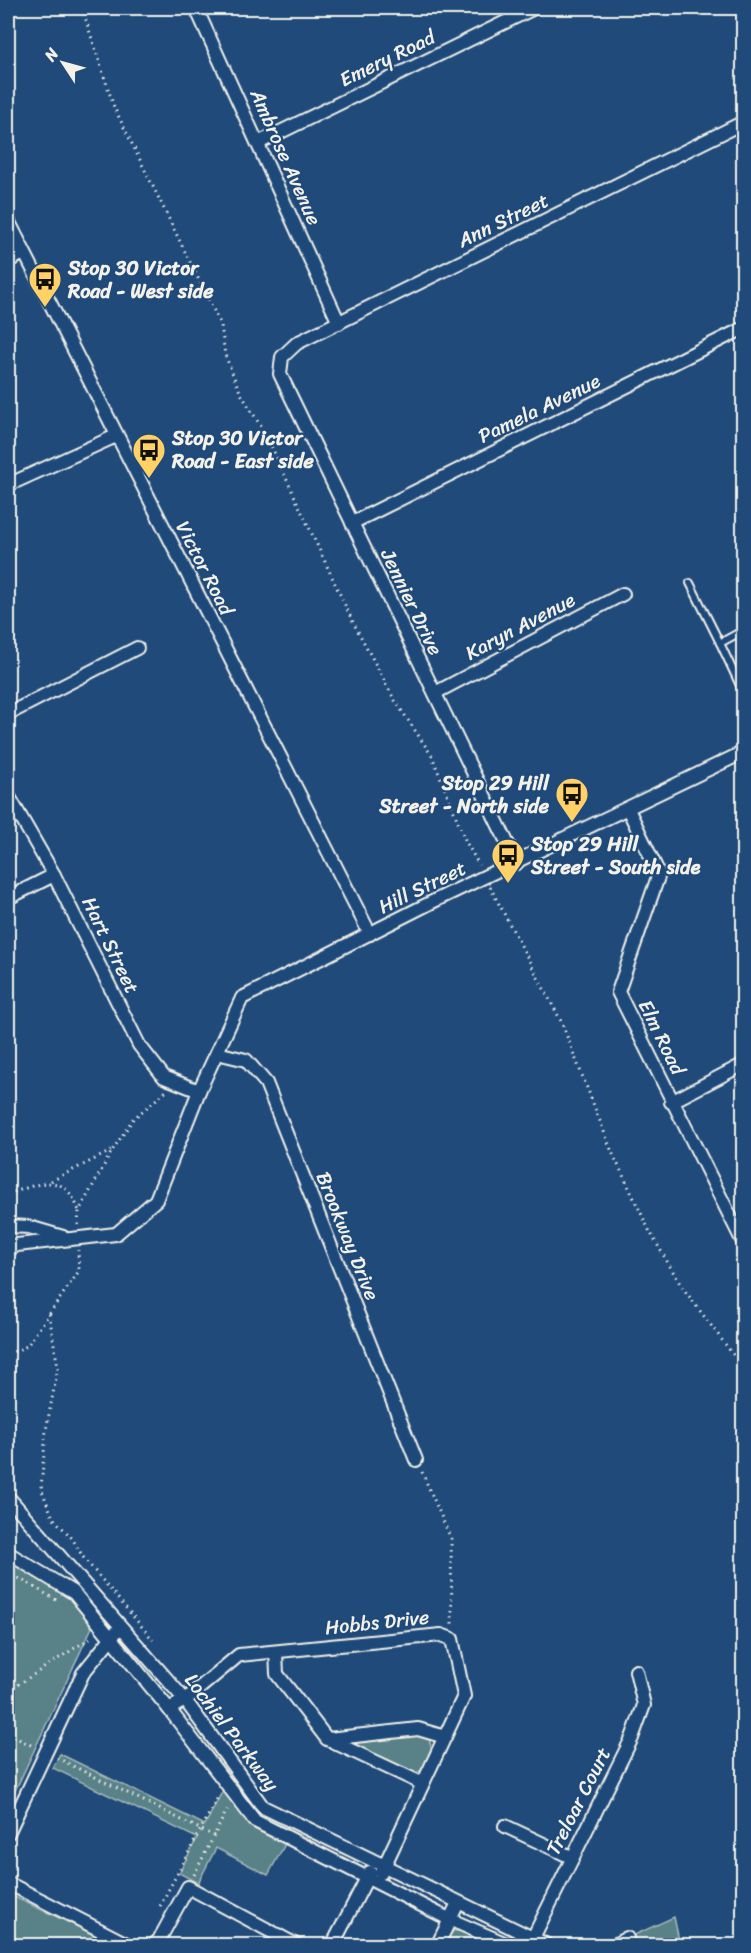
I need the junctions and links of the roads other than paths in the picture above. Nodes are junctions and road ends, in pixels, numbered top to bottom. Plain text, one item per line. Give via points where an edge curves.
1 (196, 8) edge
2 (534, 8) edge
3 (744, 122) edge
4 (258, 143) junction
5 (8, 220) edge
6 (24, 253) junction
7 (8, 261) edge
8 (339, 323) junction
9 (744, 328) edge
10 (282, 357) joint
11 (116, 436) junction
12 (8, 485) edge
13 (352, 523) junction
14 (690, 583) dead end
15 (623, 594) dead end
16 (744, 630) edge
17 (720, 643) junction
18 (136, 648) dead end
19 (435, 693) junction
20 (744, 694) edge
21 (8, 714) edge
22 (744, 752) edge
23 (8, 795) edge
24 (628, 808) junction
25 (517, 863) junction
26 (54, 875) junction
27 (8, 898) edge
28 (370, 934) junction
29 (217, 1053) junction
30 (744, 1064) edge
31 (199, 1091) junction
32 (671, 1102) junction
33 (8, 1226) edge
34 (75, 1240) junction
35 (744, 1244) edge
36 (8, 1250) edge
37 (416, 1460) road end
38 (8, 1497) edge
39 (8, 1553) edge
40 (121, 1626) junction
41 (108, 1634) junction
42 (276, 1652) junction
43 (636, 1671) dead end
44 (185, 1700) junction
45 (169, 1709) junction
46 (445, 1737) junction
47 (327, 1739) junction
48 (421, 1784) junction
49 (506, 1826) dead end
50 (8, 1833) edge
51 (571, 1857) junction
52 (379, 1864) junction
53 (372, 1880) junction
54 (8, 1883) edge
55 (458, 1903) junction
56 (449, 1919) junction
57 (627, 1938) dead end
58 (531, 1941) edge
59 (131, 1946) edge
60 (153, 1946) edge
61 (298, 1946) edge
62 (332, 1946) edge
63 (436, 1946) edge
64 (511, 1946) edge
65 (549, 1946) edge
66 (613, 1946) edge

1 - 4 street, Ambrose Avenue
2 - 4 street, Emery Road
3 - 8 street, Ann Street
4 - 8 street, Ambrose Avenue
5 - 6 street, Victor Road
6 - 7 street
6 - 11 street, Victor Road
8 - 10 street, Ann Street via 297,344
9 - 13 street, Pamela Avenue
10 - 13 street, Jennier Drive via 280,374
11 - 12 street
11 - 28 street, Victor Road
13 - 19 street, Jennier Drive
14 - 17 lane
15 - 19 street, Karyn Avenue
16 - 17 lane
17 - 20 lane
18 - 21 street
19 - 25 street, Jennier Drive
22 - 24 street, Hill Street
23 - 26 street, Hart Street
24 - 25 street, Hill Street
24 - 32 street, Elm Road via 659,874 618,992
25 - 28 street, Hill Street
26 - 27 street
26 - 31 street, Hart Street via 139,1045 164,1077
28 - 29 street, Hill Street via 242,998
29 - 31 street, Hill Street
29 - 37 street, Brookway Drive via 246,1060 266,1083
30 - 32 street
31 - 34 street via 156,1200 116,1234
32 - 35 street, Elm Road
33 - 34 street via 29,1227
34 - 36 street via 17,1245
38 - 40 street, Lochiel Parkway
39 - 41 street, Lochiel Parkway via 74,1593
40 - 41 street
40 - 44 street, Lochiel Parkway
41 - 45 street, Lochiel Parkway
41 - 50 street via 83,1673
42 - 44 street, Hobbs Drive via 239,1655
42 - 46 street, Hobbs Drive via 441,1635 452,1639 464,1696
42 - 47 street via 277,1674
43 - 51 street, Treloar Court via 644,1705 632,1738
44 - 45 street, Hobbs Drive
44 - 52 street, Lochiel Parkway via 263,1807
45 - 53 street, Lochiel Parkway via 255,1821
46 - 47 street via 417,1729
46 - 48 street, Hobbs Drive
47 - 48 street
48 - 52 street, Hobbs Drive
49 - 51 street
51 - 58 street, Treloar Court
52 - 53 street, Hobbs Drive
52 - 55 street, Lochiel Parkway
53 - 56 street, Lochiel Parkway
53 - 62 street, Hobbs Drive
54 - 59 street
55 - 56 street
55 - 58 street, Lochiel Parkway
56 - 63 street
56 - 64 street, Lochiel Parkway
57 - 66 street
58 - 65 street, Lochiel Parkway
60 - 61 street via 188,1887

